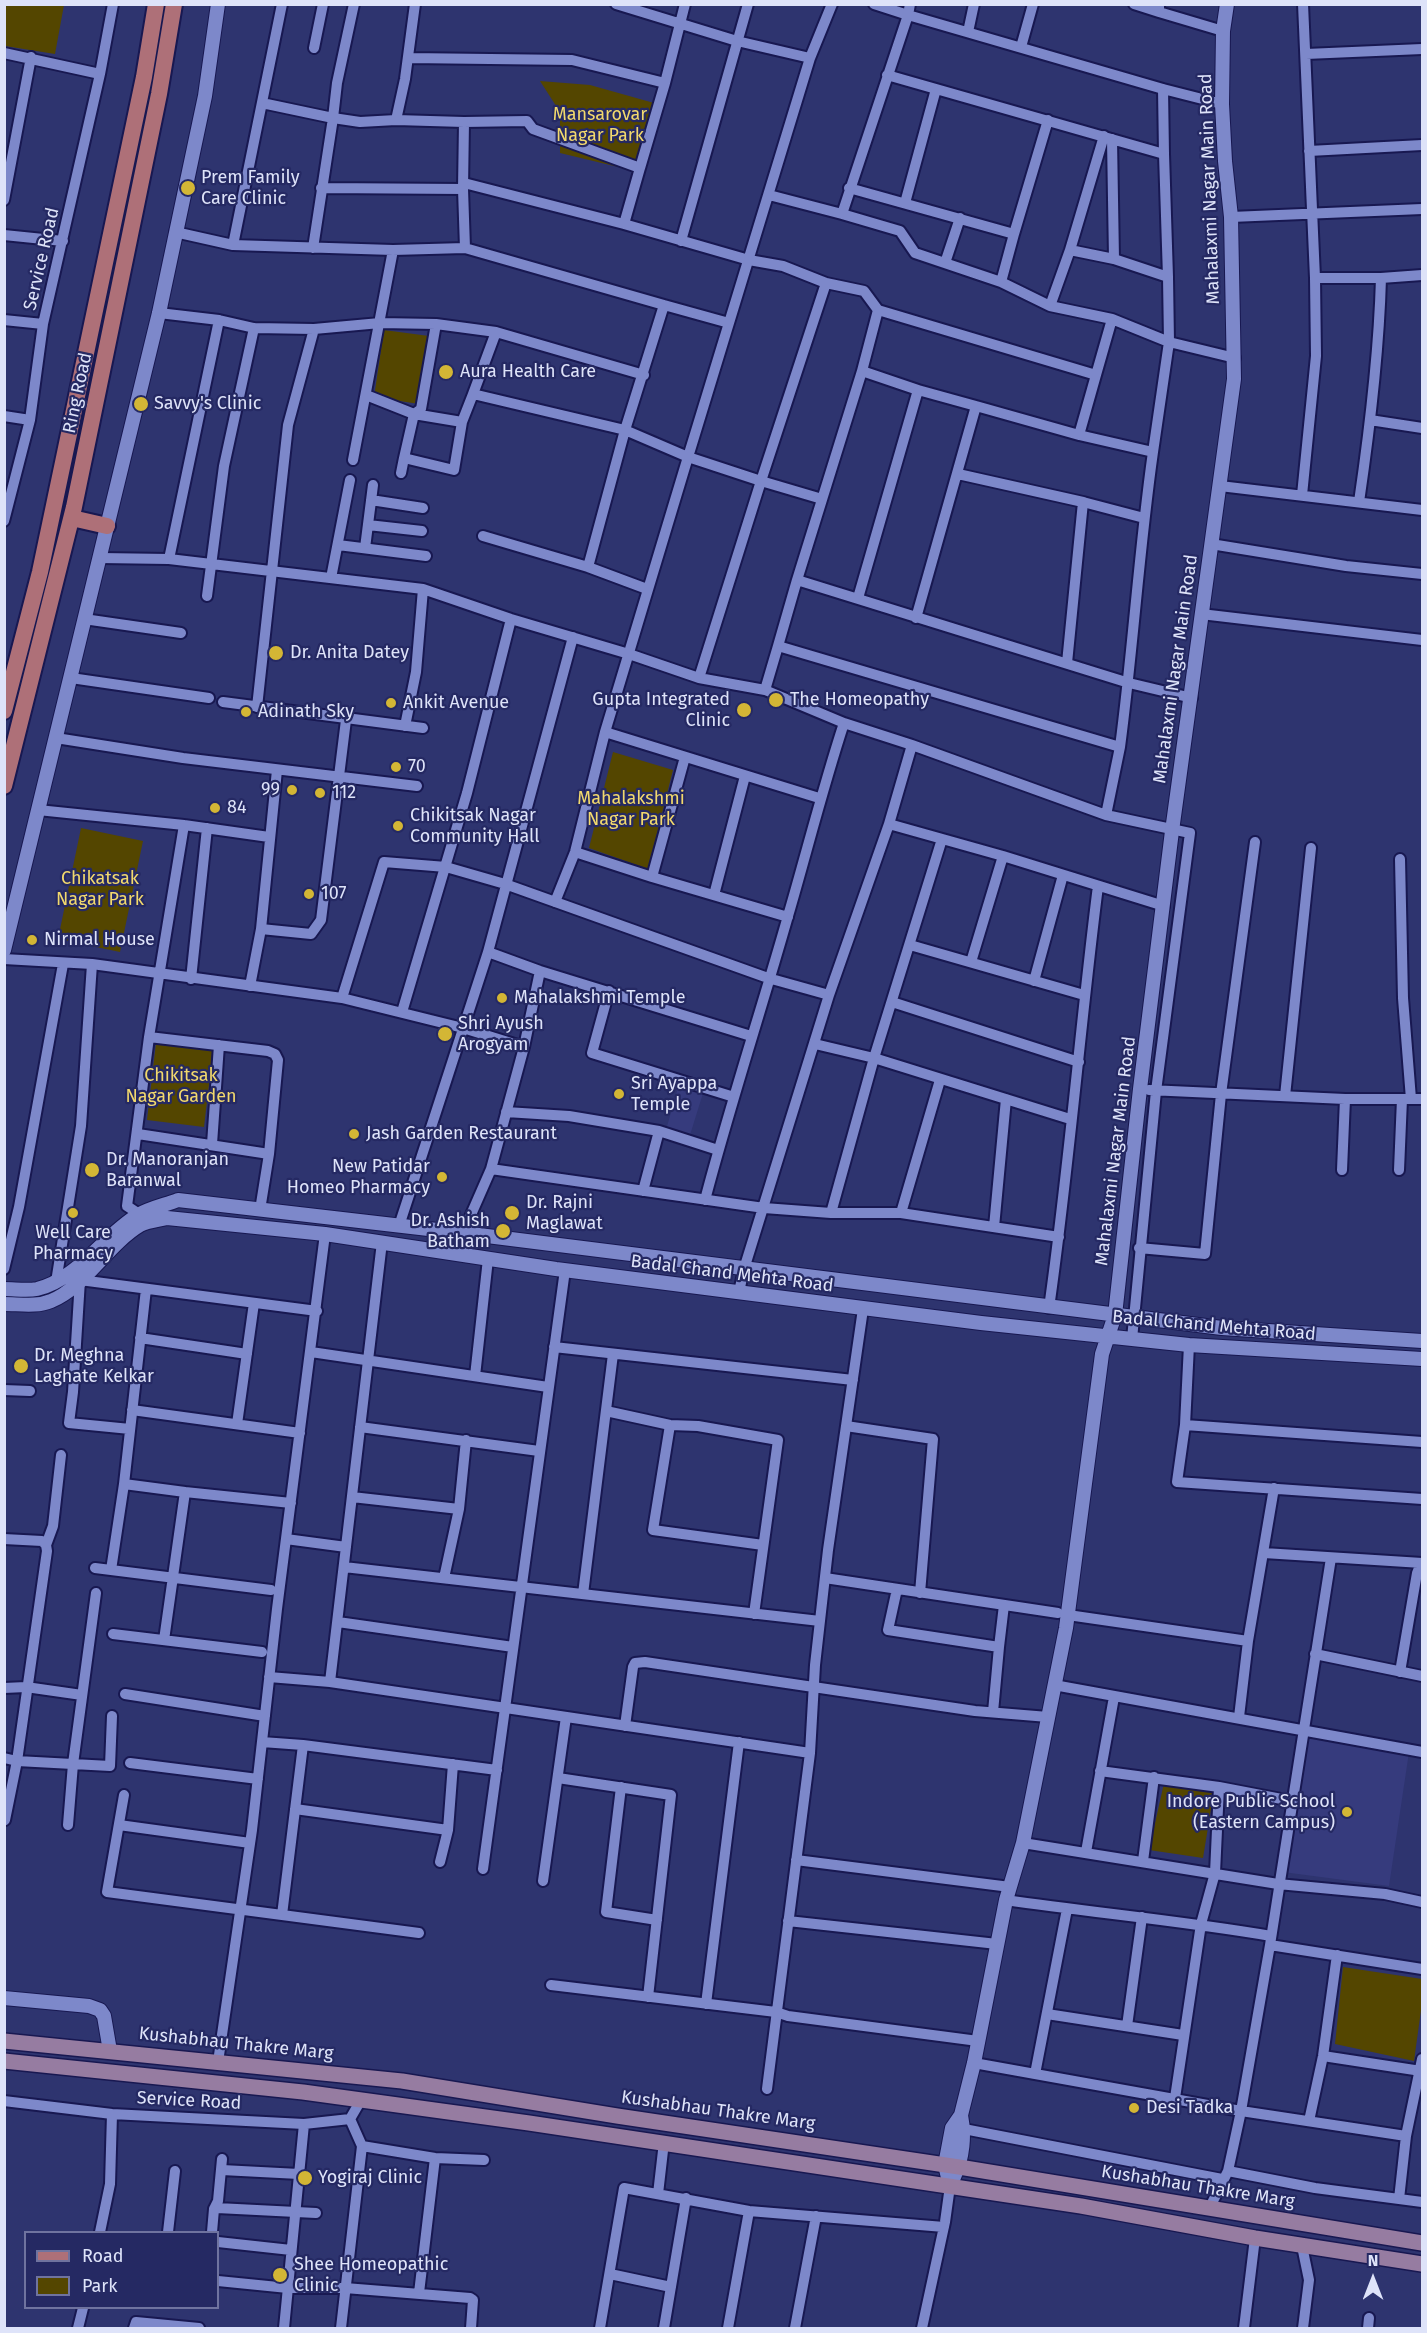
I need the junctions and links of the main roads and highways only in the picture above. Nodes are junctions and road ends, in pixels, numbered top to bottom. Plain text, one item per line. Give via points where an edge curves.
1 (156, 4) edge
2 (174, 4) edge
3 (72, 518) junction
4 (107, 526) road end
5 (4, 711) edge
6 (4, 786) edge
7 (4, 2041) edge
8 (4, 2061) edge
9 (1422, 2243) edge
10 (1422, 2264) edge

1 - 5 main road, Ring Road via 40,572
2 - 3 main road, Ring Road
3 - 4 main road
3 - 6 main road, Ring Road
7 - 9 main road, Kushabhau Thakre Marg via 402,2081
8 - 10 main road, Kushabhau Thakre Marg via 303,2092 664,2142 1081,2206

